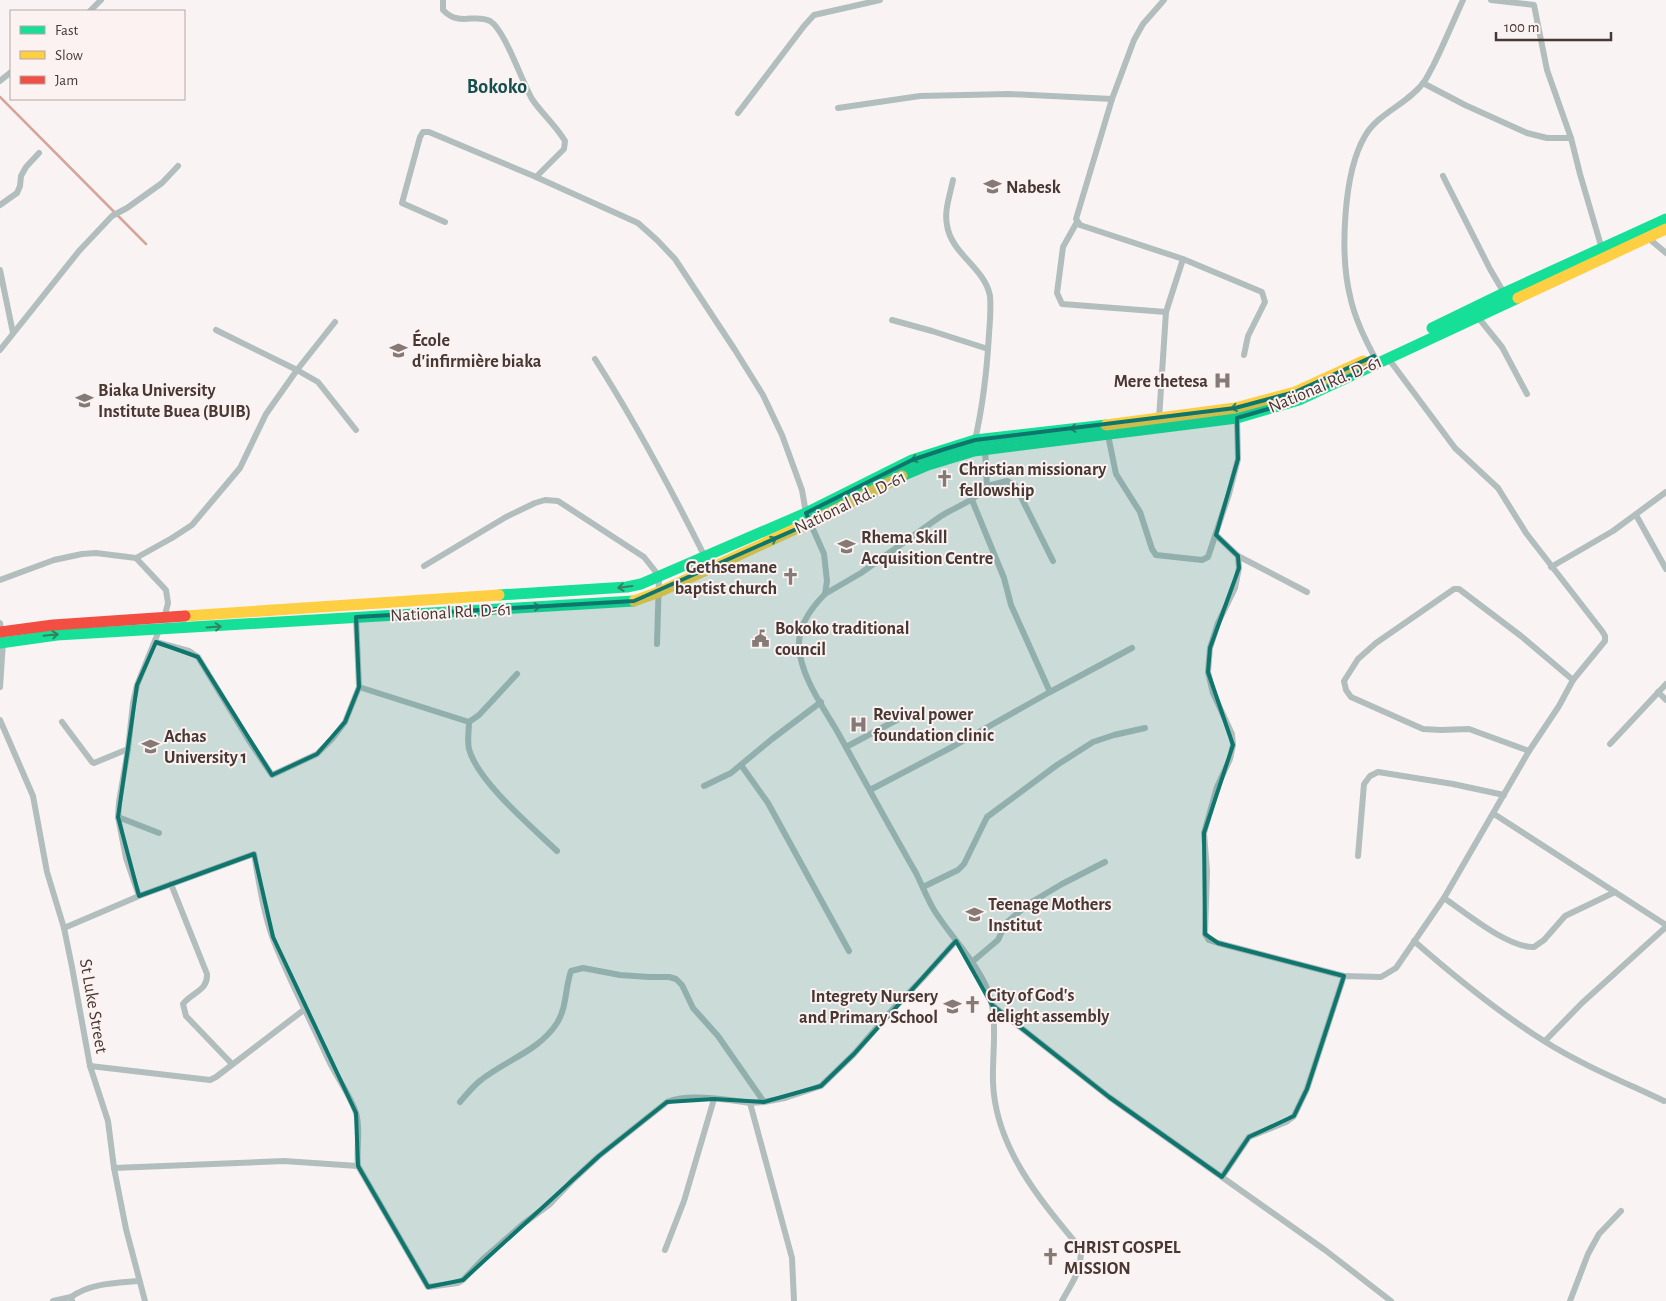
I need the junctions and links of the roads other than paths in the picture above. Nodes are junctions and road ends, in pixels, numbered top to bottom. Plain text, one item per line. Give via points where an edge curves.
1 (101, 0) edge
2 (442, 0) edge
3 (880, 0) edge
4 (1164, 0) edge
5 (1463, 0) edge
6 (1491, 0) edge
7 (862, 2) edge
8 (1535, 3) edge
9 (91, 10) edge
10 (10, 73) edge
11 (0, 81) edge
12 (1423, 83) junction
13 (1112, 98) junction
14 (838, 108) dead end
15 (738, 113) dead end
16 (1571, 138) junction
17 (39, 154) dead end
18 (178, 166) dead end
19 (1443, 176) dead end
20 (536, 177) junction
21 (953, 180) dead end
22 (0, 206) edge
23 (1666, 219) edge
24 (445, 222) dead end
25 (1076, 222) junction
26 (1666, 229) edge
27 (1647, 237) junction
28 (1602, 249) junction
29 (1666, 253) edge
30 (1183, 259) junction
31 (0, 270) edge
32 (1504, 293) junction
33 (1166, 312) junction
34 (1477, 316) junction
35 (892, 320) dead end
36 (335, 322) dead end
37 (216, 330) dead end
38 (13, 333) junction
39 (988, 349) junction
40 (0, 350) edge
41 (1244, 354) dead end
42 (595, 359) dead end
43 (1380, 359) junction
44 (297, 370) junction
45 (1527, 394) dead end
46 (1237, 418) junction
47 (1159, 419) junction
48 (356, 430) dead end
49 (1108, 435) junction
50 (975, 440) junction
51 (985, 450) junction
52 (987, 486) junction
53 (1666, 492) edge
54 (972, 500) junction
55 (1636, 515) junction
56 (808, 518) junction
57 (1216, 535) junction
58 (1238, 556) junction
59 (705, 557) junction
60 (136, 558) junction
61 (1053, 561) dead end
62 (424, 566) dead end
63 (1551, 566) junction
64 (1666, 569) edge
65 (659, 576) junction
66 (0, 580) edge
67 (659, 592) junction
68 (1306, 592) dead end
69 (825, 594) junction
70 (356, 617) junction
71 (164, 618) junction
72 (160, 630) junction
73 (1, 634) edge
74 (156, 642) junction
75 (657, 644) dead end
76 (1132, 648) dead end
77 (517, 674) dead end
78 (1574, 680) junction
79 (1666, 684) edge
80 (0, 687) edge
81 (359, 688) junction
82 (1050, 692) junction
83 (1658, 692) junction
84 (1666, 700) edge
85 (821, 702) junction
86 (910, 713) dead end
87 (0, 720) edge
88 (62, 722) dead end
89 (469, 722) junction
90 (1145, 728) dead end
91 (1610, 744) dead end
92 (846, 747) junction
93 (128, 749) junction
94 (1529, 751) junction
95 (741, 765) junction
96 (704, 786) dead end
97 (870, 790) junction
98 (1504, 795) junction
99 (1494, 814) junction
100 (118, 817) junction
101 (159, 833) dead end
102 (557, 852) dead end
103 (1358, 856) dead end
104 (1105, 862) dead end
105 (171, 884) junction
106 (923, 887) junction
107 (1615, 892) junction
108 (139, 896) junction
109 (1444, 898) junction
110 (1666, 926) edge
111 (64, 928) junction
112 (956, 941) junction
113 (1414, 941) junction
114 (849, 951) dead end
115 (972, 962) junction
116 (1344, 976) junction
117 (992, 1005) junction
118 (306, 1009) junction
119 (1545, 1041) junction
120 (232, 1064) junction
121 (90, 1066) junction
122 (714, 1099) junction
123 (1665, 1101) edge
124 (460, 1102) dead end
125 (764, 1102) junction
126 (750, 1103) junction
127 (358, 1166) junction
128 (114, 1168) junction
129 (1222, 1177) junction
130 (1621, 1211) dead end
131 (665, 1250) dead end
132 (138, 1281) junction
133 (72, 1299) edge
134 (53, 1301) edge
135 (145, 1301) edge
136 (794, 1301) edge
137 (1062, 1301) edge
138 (1392, 1301) edge
139 (1570, 1301) edge

1 - 9 street
2 - 20 street via 443,10 448,15 491,22 501,35 531,97 565,141 564,149
3 - 7 street
4 - 13 street via 1134,40
5 - 12 street
6 - 8 street
7 - 15 street via 814,15
8 - 16 street via 1547,70
10 - 11 street
12 - 16 street via 1527,133 1546,138
12 - 43 street via 1366,134 1358,149 1350,182 1345,216 1349,296 1356,317
13 - 14 street via 1009,94 920,96
13 - 25 street
16 - 28 street
17 - 22 street via 26,167 17,193
18 - 38 street via 162,183 112,216 79,251
19 - 32 street
20 - 24 street via 423,132 402,203
20 - 56 street via 638,223 674,259 763,396 794,464
21 - 39 street via 947,226 950,236 985,282 990,296
23 - 28 highway, National Rd. D-61
25 - 30 street
25 - 33 street via 1063,247 1057,293 1062,304
26 - 27 highway, National Rd. D-61
27 - 29 street
27 - 34 highway, National Rd. D-61
28 - 32 highway, National Rd. D-61
30 - 33 street
30 - 41 street via 1262,292 1266,302 1248,336
31 - 38 street
32 - 43 highway, National Rd. D-61
33 - 47 street
34 - 43 highway, National Rd. D-61
34 - 45 street via 1502,347
35 - 39 street
36 - 44 street
37 - 44 street
38 - 40 street
39 - 50 street
42 - 59 street via 667,481
43 - 46 highway, National Rd. D-61 via 1299,400
43 -> 47 highway, National Rd. D-61 via 1266,401
43 - 63 street via 1455,448 1498,488
44 - 48 street via 318,382
44 - 60 street via 266,414 240,468 192,525
46 - 49 highway, National Rd. D-61
46 - 57 street via 1238,459
47 -> 50 highway, National Rd. D-61
49 - 51 highway, National Rd. D-61
49 - 57 street via 1116,474 1140,512 1156,555 1202,560 1208,557
50 -> 56 highway, National Rd. D-61 via 912,460
51 - 52 street
51 - 56 highway, National Rd. D-61 via 928,465
52 - 54 street
52 - 61 street via 1007,481 1015,485
53 - 55 street
54 - 69 street via 955,507 861,573
54 - 82 street via 1004,578 1011,604
55 - 63 street
55 - 64 street
56 - 59 highway, National Rd. D-61
67 -> 56 highway, National Rd. D-61
56 - 69 street via 824,554
57 - 58 street
58 - 68 street
58 - 116 street via 1235,588 1210,648 1208,672 1213,693 1232,734 1233,745 1204,833 1207,871 1205,934 1209,940 1218,943
59 - 65 highway, National Rd. D-61
60 - 66 street via 82,554 54,560
60 - 71 street via 166,590 168,603
62 - 65 street via 506,517 546,500 558,502 644,557
63 - 78 street via 1605,636 1605,642
65 - 67 street
65 -> 71 highway, National Rd. D-61 via 627,587
70 -> 67 highway, National Rd. D-61 via 634,601
67 - 75 street
69 - 85 street via 804,620 798,646 801,662
72 -> 70 highway, National Rd. D-61
70 - 81 street
71 - 72 street
71 - 73 highway, National Rd. D-61 via 53,625
73 -> 72 highway, National Rd. D-61
72 - 74 street
73 - 80 street
74 - 81 street via 189,651 198,657 272,775 317,754 332,739 345,722
74 - 93 street via 137,685
76 - 82 street
77 - 89 street
78 - 94 street
78 - 94 street via 1522,636 1454,589 1376,643 1358,659 1344,682 1351,697 1424,729 1469,729
79 - 83 street
81 - 89 street
82 - 97 street
83 - 84 street
83 - 91 street
85 - 92 street
85 - 95 street
86 - 92 street
87 - 111 street, St Luke Street via 33,796 47,872
88 - 93 street via 94,763
89 - 102 street via 468,748 480,771 500,796
90 - 106 street via 1093,742 1057,764 987,818 958,870
92 - 97 street
93 - 100 street
94 - 98 street
95 - 96 street
95 - 114 street via 768,802
97 - 106 street
98 - 99 street
98 - 103 street via 1378,772 1364,784
99 - 107 street
99 - 109 street
100 - 101 street
100 - 108 street via 126,858
104 - 115 street via 1030,903 1006,923 998,940
105 - 108 street
105 - 118 street via 254,854 273,937
105 - 120 street via 207,974 205,986 183,1004 186,1016
106 - 112 street
107 - 109 street via 1565,916 1534,947 1520,946
107 - 110 street
108 - 111 street
109 - 113 street
110 - 119 street
111 - 121 street, St Luke Street
112 - 115 street
112 - 125 street via 821,1086
113 - 116 street via 1396,968 1381,976
113 - 119 street via 1462,983
115 - 117 street via 988,990
116 - 129 street via 1307,1089 1294,1116 1249,1137
117 - 129 street via 1109,1097
117 - 137 street via 993,1082 1002,1132 1029,1184 1080,1248 1080,1268
118 - 120 street
118 - 127 street via 356,1113
119 - 123 street via 1598,1071
120 - 121 street via 210,1080
121 - 128 street, St Luke Street via 108,1121
122 - 126 street
122 - 127 street via 674,1099 667,1102 599,1156 550,1204 458,1283 428,1287
122 - 131 street via 684,1201
124 - 125 street via 481,1079 546,1038 564,1008 571,972 582,968 620,975 676,979 693,1008 718,1036
125 - 126 street
126 - 136 street via 792,1258
127 - 128 street via 284,1161
128 - 132 street, St Luke Street
129 - 138 street
130 - 139 street via 1599,1234
132 - 133 street via 92,1286 79,1291
132 - 135 street, St Luke Street
133 - 134 street

